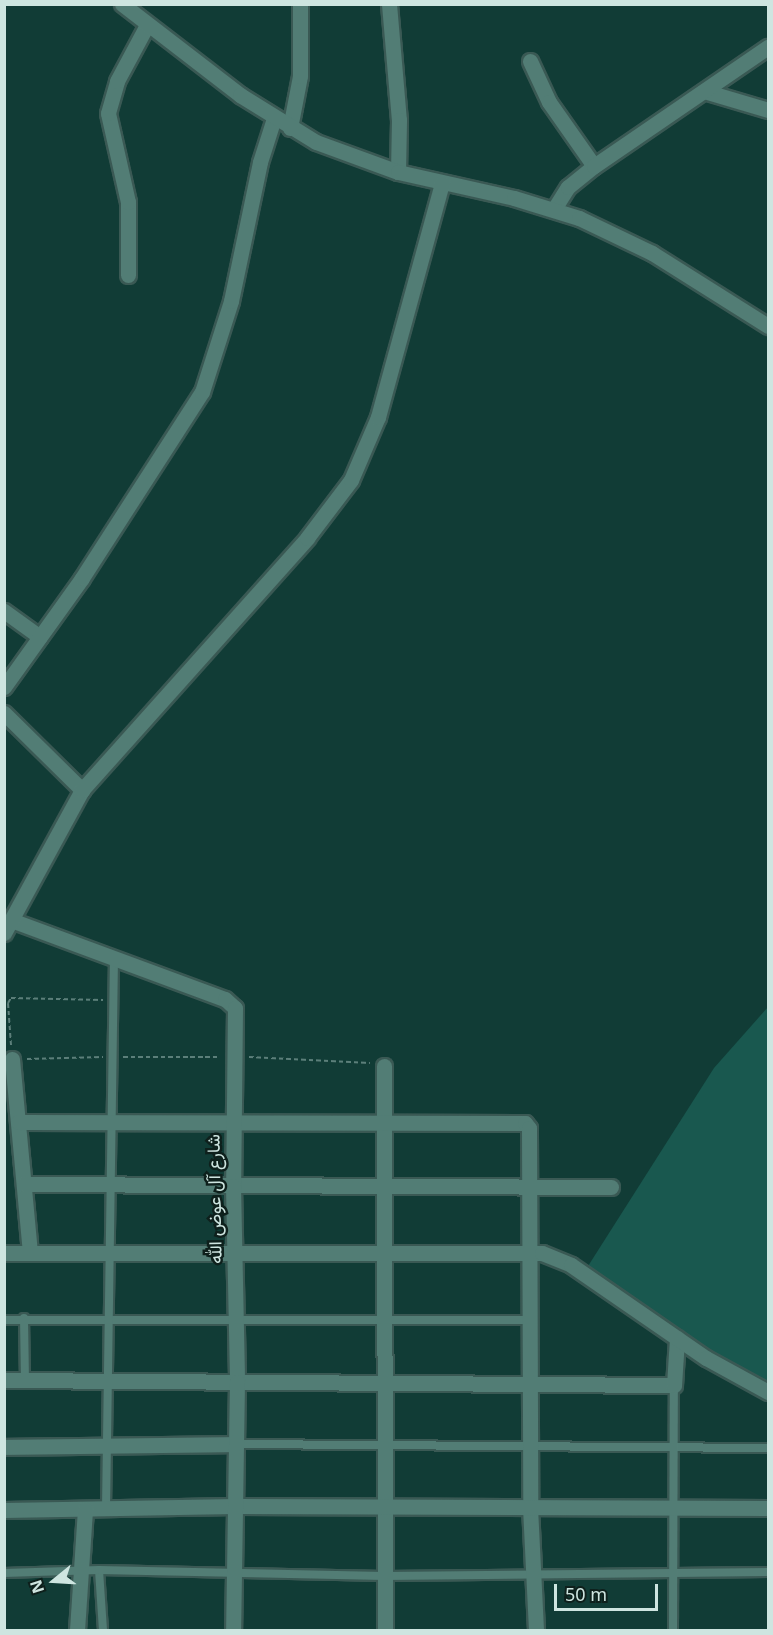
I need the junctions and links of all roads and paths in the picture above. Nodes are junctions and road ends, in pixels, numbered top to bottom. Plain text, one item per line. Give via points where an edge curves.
1 (300, 4) edge
2 (389, 4) edge
3 (128, 7) edge
4 (147, 25) junction
5 (768, 47) edge
6 (530, 61) dead end
7 (704, 91) junction
8 (768, 110) edge
9 (274, 118) junction
10 (290, 128) junction
11 (594, 166) junction
12 (399, 172) junction
13 (442, 183) junction
14 (554, 209) junction
15 (128, 275) dead end
16 (768, 326) edge
17 (4, 611) edge
18 (40, 637) junction
19 (4, 687) edge
20 (4, 712) edge
21 (82, 790) junction
22 (8, 927) edge
23 (114, 956) junction
24 (112, 1000) junction
25 (234, 1056) junction
26 (110, 1057) junction
27 (12, 1059) junction
28 (384, 1066) joint
29 (110, 1121) junction
30 (18, 1122) junction
31 (384, 1122) junction
32 (233, 1123) junction
33 (24, 1184) junction
34 (109, 1186) junction
35 (233, 1186) junction
36 (383, 1186) junction
37 (528, 1187) junction
38 (611, 1187) dead end
39 (30, 1252) junction
40 (4, 1253) edge
41 (383, 1253) junction
42 (528, 1253) junction
43 (234, 1254) junction
44 (108, 1255) junction
45 (24, 1318) junction
46 (236, 1318) junction
47 (109, 1319) junction
48 (383, 1319) junction
49 (4, 1320) edge
50 (527, 1320) junction
51 (677, 1338) junction
52 (25, 1379) junction
53 (4, 1380) edge
54 (109, 1381) junction
55 (383, 1381) junction
56 (237, 1382) junction
57 (529, 1383) junction
58 (674, 1385) junction
59 (768, 1392) edge
60 (529, 1443) junction
61 (108, 1444) junction
62 (236, 1444) junction
63 (383, 1445) junction
64 (673, 1445) junction
65 (4, 1447) edge
66 (768, 1448) edge
67 (236, 1506) junction
68 (530, 1507) junction
69 (673, 1507) junction
70 (382, 1508) junction
71 (768, 1508) edge
72 (85, 1509) junction
73 (106, 1509) junction
74 (4, 1510) edge
75 (82, 1570) junction
76 (99, 1570) junction
77 (235, 1572) junction
78 (768, 1572) edge
79 (4, 1573) edge
80 (672, 1574) junction
81 (533, 1575) junction
82 (384, 1576) junction
83 (77, 1630) edge
84 (103, 1630) edge
85 (233, 1630) edge
86 (386, 1630) edge
87 (536, 1630) edge
88 (673, 1630) edge

1 - 10 street via 300,76
2 - 12 street via 397,84
3 - 4 street
4 - 9 street
4 - 15 street via 117,81 109,106 128,202
5 - 7 street
6 - 11 street via 549,102
7 - 8 street
7 - 11 street
9 - 10 street
9 - 18 street via 260,162 231,301 202,392
10 - 12 street via 332,149
11 - 14 street via 568,187
12 - 13 street
13 - 14 street
13 - 21 street via 378,417 351,480 307,538
14 - 16 street via 652,253
17 - 18 street
18 - 19 street
20 - 21 street
21 - 22 street
22 - 23 street, شارع آل عوض الله
23 - 24 lane
23 - 25 street, شارع آل عوض الله via 230,1001 236,1012
24 - 26 lane
24 - 27 path via 10,998
25 - 26 path
25 - 28 path
25 - 32 street, شارع آل عوض الله
26 - 27 path
26 - 29 lane
27 - 30 street
28 - 31 street
29 - 30 street
29 - 32 street
29 - 34 lane
30 - 33 street
31 - 32 street
31 - 36 street
31 - 37 street via 523,1122 529,1128
32 - 35 street, شارع آل عوض الله
33 - 34 street
33 - 39 street
34 - 35 street
34 - 44 lane
35 - 36 street
35 - 43 street, شارع آل عوض الله
36 - 37 street
36 - 41 street
37 - 38 street
37 - 42 street
39 - 40 street
39 - 44 street
41 - 42 street
41 - 43 street
41 - 48 street
42 - 50 street
42 - 51 street via 550,1255 571,1265
43 - 44 street
43 - 46 street, شارع آل عوض الله
44 - 47 lane
45 - 47 lane
45 - 49 lane
45 - 52 lane
46 - 47 lane
46 - 48 lane
46 - 56 street, شارع آل عوض الله
47 - 54 lane
48 - 50 lane
48 - 55 street
50 - 57 street
51 - 58 street
51 - 59 street
52 - 53 street
52 - 54 street
54 - 56 street
54 - 61 lane
55 - 56 street
55 - 57 street
55 - 63 street
56 - 62 street, شارع آل عوض الله
57 - 58 street
57 - 60 street
58 - 64 lane
60 - 63 lane
60 - 64 lane
60 - 68 street
61 - 62 street
61 - 65 street
61 - 73 lane
62 - 63 lane
62 - 67 street, شارع آل عوض الله
63 - 70 street
64 - 66 lane
64 - 69 lane
67 - 70 street
67 - 73 street
67 - 77 street, شارع آل عوض الله
68 - 69 street
68 - 70 street
68 - 81 street
69 - 71 street
69 - 80 lane
70 - 82 street
72 - 73 street
72 - 74 street
72 - 75 street
75 - 76 lane
75 - 79 lane
75 - 83 street
76 - 77 lane
76 - 84 lane
77 - 82 lane
77 - 85 street, شارع آل عوض الله
78 - 80 lane
80 - 81 lane
80 - 88 lane
81 - 82 lane
81 - 87 street
82 - 86 street

